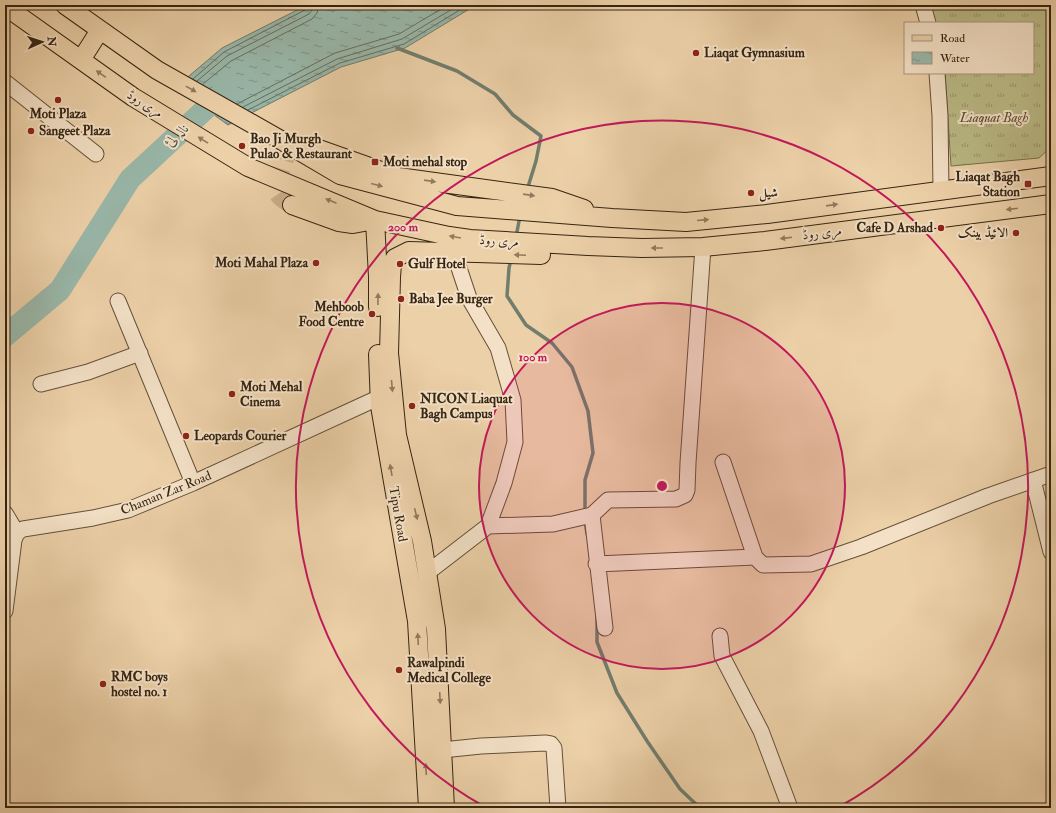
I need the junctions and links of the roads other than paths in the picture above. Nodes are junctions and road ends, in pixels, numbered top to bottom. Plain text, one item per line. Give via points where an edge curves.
1 (65, 5) edge
2 (923, 5) edge
3 (5, 6) edge
4 (928, 22) edge
5 (100, 30) junction
6 (81, 60) junction
7 (937, 74) edge
8 (5, 82) edge
9 (312, 147) tunnel mouth
10 (96, 154) dead end
11 (1051, 165) edge
12 (1051, 176) edge
13 (1015, 181) junction
14 (941, 190) junction
15 (1051, 204) edge
16 (292, 205) tunnel mouth
17 (552, 206) junction
18 (375, 220) junction
19 (494, 247) junction
20 (703, 247) junction
21 (454, 253) junction
22 (118, 301) dead end
23 (140, 353) junction
24 (41, 384) dead end
25 (380, 397) junction
26 (723, 462) dead end
27 (1051, 474) edge
28 (1033, 480) junction
29 (194, 483) junction
30 (5, 513) edge
31 (592, 515) junction
32 (488, 526) junction
33 (17, 533) junction
34 (1051, 552) edge
35 (755, 557) junction
36 (596, 564) junction
37 (427, 573) junction
38 (5, 611) edge
39 (605, 628) dead end
40 (720, 636) dead end
41 (442, 750) junction
42 (428, 808) edge
43 (445, 808) edge
44 (558, 808) edge
45 (790, 808) edge

1 - 5 main road, مری روڈ
2 - 4 street
3 - 6 main road, مری روڈ
5 - 6 main road
5 -> 17 main road, مری روڈ via 157,70 340,175 457,206 500,210
18 -> 6 main road, مری روڈ via 248,167 133,97
7 - 14 street
8 - 10 street
9 -> 17 main road via 398,177 505,192
11 - 13 main road
12 - 13 main road, مری روڈ
13 - 14 main road, مری روڈ
17 -> 14 main road, مری روڈ via 612,218 686,222 767,214
15 -> 20 main road, مری روڈ
16 - 18 main road via 339,222 353,224
19 -> 18 main road, مری روڈ
25 -> 18 main road, Tipu Road
20 -> 19 main road, مری روڈ via 588,246 547,250
19 - 21 main road
20 - 31 street via 685,495 676,499 608,500
21 - 32 street via 469,298 498,348 513,400 515,442 504,483
21 -> 37 main road via 409,251 396,258 392,264 390,277 389,353 397,435
22 - 23 street
23 - 24 street via 88,372
23 - 29 street
25 - 29 street, Chaman Zar Road
42 -> 25 main road, Tipu Road via 418,620 400,527
26 - 35 street
27 - 28 street
28 - 34 street
28 - 35 street via 811,564 762,564
29 - 33 street, Chaman Zar Road via 128,510 23,529
30 - 33 street
31 - 32 street via 552,524
31 - 36 street
32 - 37 street
33 - 38 street
35 - 36 street
36 - 39 street
37 -> 41 main road via 436,629
40 - 45 street via 722,656 761,731
41 - 43 main road
41 - 44 street via 551,744 554,748

